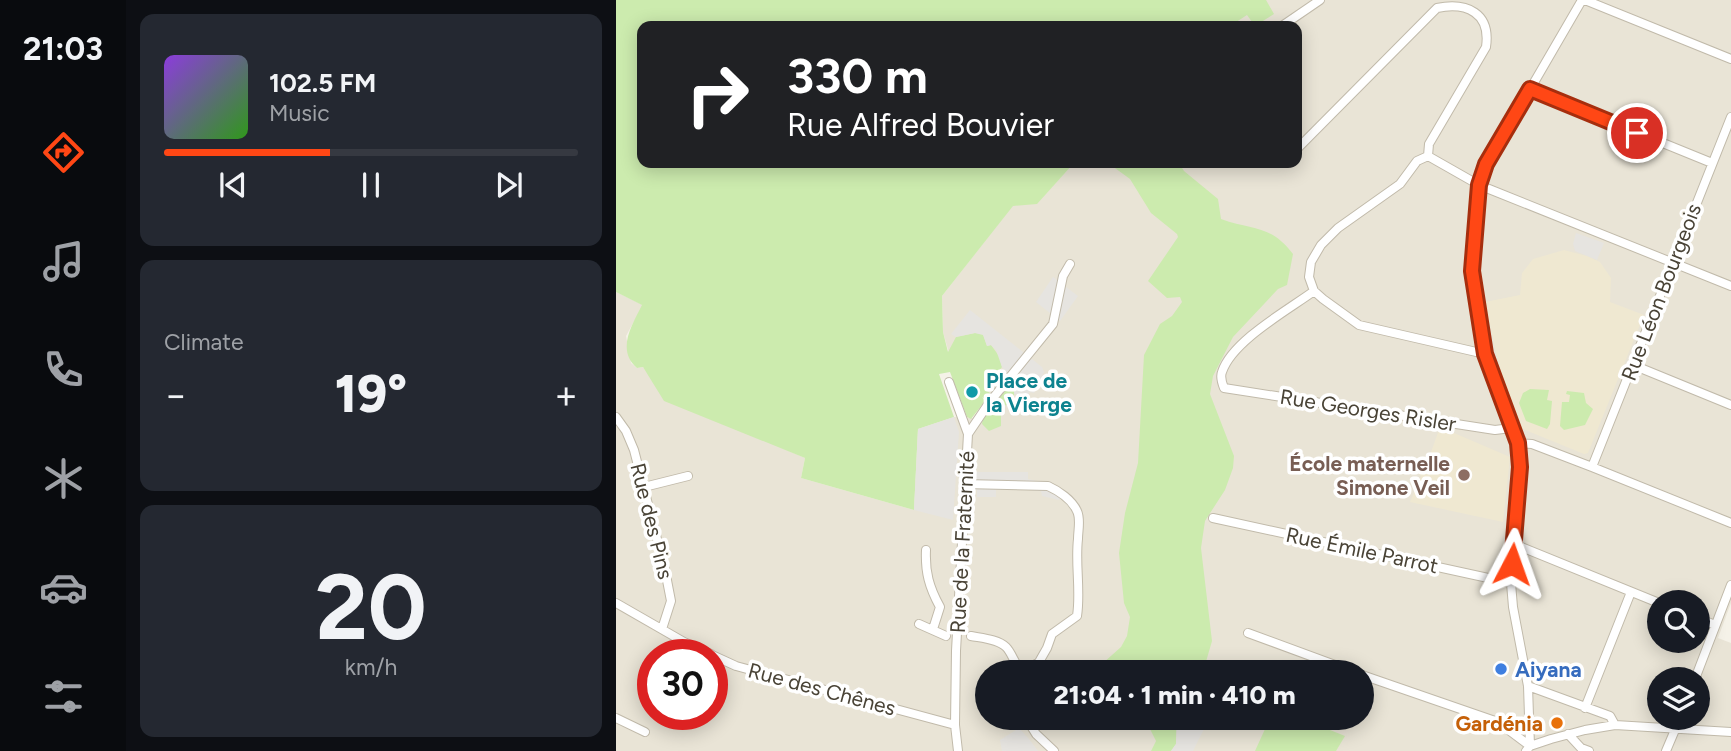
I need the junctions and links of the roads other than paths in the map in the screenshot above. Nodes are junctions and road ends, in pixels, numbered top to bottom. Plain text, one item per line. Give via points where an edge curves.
1 (1320, 0) edge
2 (1584, 0) edge
3 (1289, 21) edge
4 (1731, 59) edge
5 (1530, 89) junction
6 (1731, 117) edge
7 (1302, 144) edge
8 (1428, 156) junction
9 (1712, 163) junction
10 (1479, 185) junction
11 (1672, 262) junction
12 (1070, 264) dead end
13 (1731, 286) edge
14 (1314, 291) junction
15 (1485, 354) junction
16 (1633, 365) junction
17 (949, 382) dead end
18 (1731, 405) edge
19 (616, 417) edge
20 (1511, 428) junction
21 (968, 434) junction
22 (1518, 443) junction
23 (1592, 467) junction
24 (688, 476) dead end
25 (964, 484) junction
26 (643, 488) junction
27 (1213, 518) dead end
28 (1731, 523) edge
29 (1514, 544) junction
30 (926, 550) dead end
31 (1511, 583) junction
32 (1731, 585) edge
33 (1631, 592) junction
34 (1647, 598) edge
35 (616, 603) edge
36 (1710, 623) edge
37 (919, 624) dead end
38 (1715, 625) junction
39 (662, 629) junction
40 (933, 629) junction
41 (1248, 634) dead end
42 (946, 636) dead end
43 (971, 636) dead end
44 (681, 639) edge
45 (1014, 660) edge
46 (1040, 660) edge
47 (1321, 660) edge
48 (728, 662) edge
49 (1699, 667) edge
50 (1374, 679) edge
51 (1528, 686) junction
52 (1585, 708) junction
53 (616, 718) edge
54 (955, 725) junction
55 (1615, 725) junction
56 (1647, 727) edge
57 (1034, 730) edge
58 (1675, 730) edge
59 (1694, 730) edge
60 (645, 732) dead end
61 (1731, 732) edge
62 (1568, 734) junction
63 (1528, 748) edge
64 (958, 751) edge
65 (1054, 751) edge
66 (1589, 751) edge
67 (1666, 751) edge

1 - 3 street
2 - 4 street
2 - 5 street
5 - 9 street
5 - 10 street via 1486,164
6 - 9 street, Rue Léon Bourgeois
7 - 8 street via 1437,8 1452,4 1476,13 1488,33 1486,47 1429,144
8 - 10 street
8 - 14 street via 1417,161 1400,184 1321,245 1311,262
9 - 11 street, Rue Léon Bourgeois
10 - 11 street
10 - 15 street via 1472,271
11 - 13 street
11 - 16 street, Rue Léon Bourgeois
12 - 21 street, Rue de la Fraternité via 1053,324
14 - 15 street via 1359,325
14 - 20 street, Rue Georges Risler via 1240,346 1222,372 1224,388 1495,430
15 - 20 street
16 - 18 street
16 - 23 street, Rue Léon Bourgeois
17 - 21 street
19 - 26 street, Rue des Pins via 634,450
20 - 22 street
21 - 25 street, Rue de la Fraternité
22 - 23 street
22 - 29 street
23 - 28 street
24 - 26 street
25 - 46 street via 1048,486 1068,499 1078,513 1077,616 1052,634
25 - 54 street, Rue de la Fraternité
26 - 39 street, Rue des Pins via 671,601
27 - 31 street, Rue Émile Parrot
29 - 31 street
29 - 33 street
30 - 40 street via 929,587 940,607
31 - 51 street
32 - 38 street
33 - 34 street
33 - 52 street
35 - 39 street, Rue des Chênes
36 - 38 street
37 - 40 street
38 - 49 street
39 - 44 street, Rue des Chênes
40 - 42 street
41 - 47 street
43 - 45 street via 1006,646
48 - 54 street, Rue des Chênes
50 - 63 street via 1498,722
51 - 52 street
51 - 63 street
52 - 55 street via 1610,716
53 - 60 street
54 - 64 street, Rue de la Fraternité
55 - 56 street
55 - 62 street
57 - 65 street
58 - 67 street
59 - 61 street
62 - 63 street
62 - 66 street

